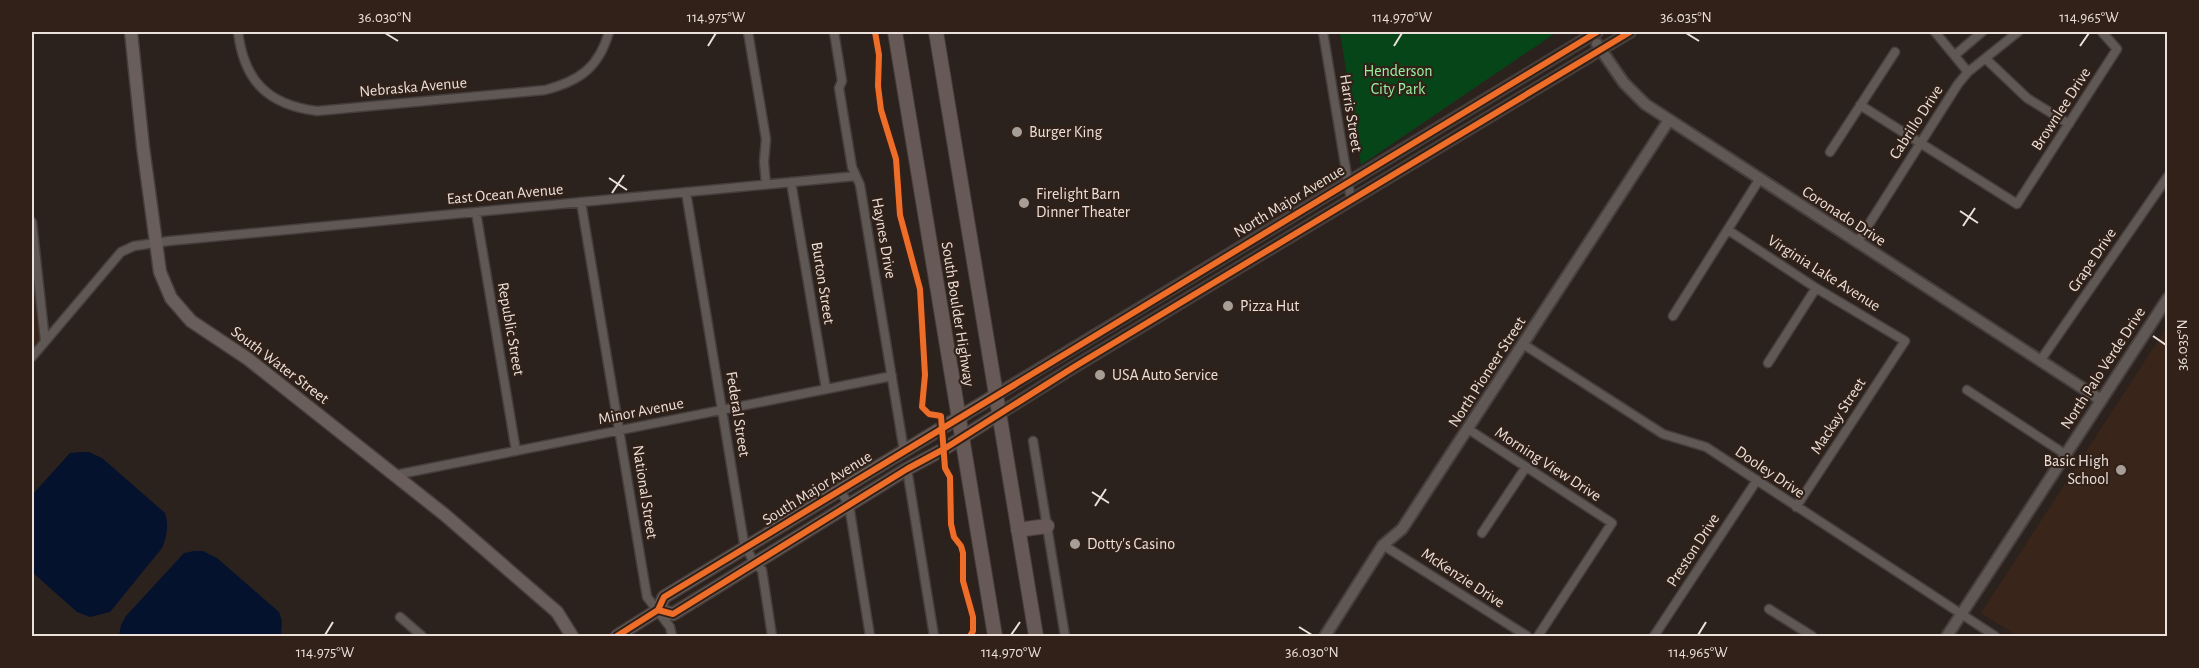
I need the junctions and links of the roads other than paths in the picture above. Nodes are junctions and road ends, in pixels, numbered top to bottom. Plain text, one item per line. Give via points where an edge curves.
1 (131, 32) edge
2 (238, 32) edge
3 (609, 32) edge
4 (748, 32) edge
5 (834, 32) edge
6 (895, 32) edge
7 (936, 32) edge
8 (1323, 32) edge
9 (1630, 32) edge
10 (1935, 32) edge
11 (1982, 32) edge
12 (2018, 32) edge
13 (2102, 32) edge
14 (1594, 33) edge
15 (1601, 50) junction
16 (1895, 52) dead end
17 (1955, 55) junction
18 (1986, 59) junction
19 (1968, 72) junction
20 (1860, 105) junction
21 (1669, 120) junction
22 (2069, 124) junction
23 (1437, 128) junction
24 (1426, 135) junction
25 (1446, 143) junction
26 (1920, 144) junction
27 (1435, 150) junction
28 (1830, 152) dead end
29 (856, 176) junction
30 (2168, 176) edge
31 (1759, 180) junction
32 (791, 182) junction
33 (1348, 182) junction
34 (766, 184) junction
35 (686, 192) junction
36 (1351, 200) junction
37 (581, 202) junction
38 (476, 212) junction
39 (32, 222) edge
40 (1272, 227) junction
41 (1728, 230) junction
42 (1281, 242) junction
43 (156, 243) junction
44 (1857, 243) junction
45 (1185, 281) junction
46 (1816, 288) junction
47 (1193, 296) junction
48 (2168, 298) edge
49 (1673, 316) dead end
50 (45, 341) junction
51 (1905, 341) joint
52 (1523, 344) junction
53 (32, 357) edge
54 (2040, 361) junction
55 (1768, 363) dead end
56 (892, 376) junction
57 (826, 389) junction
58 (1967, 390) dead end
59 (996, 396) junction
60 (2101, 400) junction
61 (722, 410) junction
62 (999, 414) junction
63 (959, 419) junction
64 (1468, 429) junction
65 (619, 431) junction
66 (962, 438) junction
67 (1033, 441) dead end
68 (516, 451) junction
69 (904, 451) junction
70 (2065, 454) junction
71 (1526, 467) junction
72 (906, 469) junction
73 (395, 476) junction
74 (1757, 480) junction
75 (840, 490) junction
76 (849, 505) junction
77 (1796, 507) junction
78 (1047, 526) junction
79 (1018, 530) junction
80 (1482, 533) dead end
81 (1383, 545) junction
82 (747, 547) junction
83 (754, 563) junction
84 (1770, 609) dead end
85 (658, 610) junction
86 (1962, 615) junction
87 (400, 617) dead end
88 (422, 636) edge
89 (572, 636) edge
90 (617, 636) edge
91 (672, 636) edge
92 (772, 636) edge
93 (870, 636) edge
94 (934, 636) edge
95 (995, 636) edge
96 (1036, 636) edge
97 (1065, 636) edge
98 (1325, 636) edge
99 (1527, 636) edge
100 (1538, 636) edge
101 (1654, 636) edge
102 (1812, 636) edge
103 (1947, 636) edge
104 (1995, 636) edge

1 - 43 main road, South Water Street
2 - 3 street, Nebraska Avenue via 244,63 265,93 285,105 317,111 545,90 577,79 592,65
4 - 34 street via 766,139
5 - 29 street, Haynes Drive via 842,81 839,88
6 - 63 main road, South Boulder Highway
7 - 59 main road, South Boulder Highway
8 - 33 street, Harris Street
9 - 15 street, North Major Avenue
10 - 17 street
11 - 17 street
12 - 18 street, Cabrillo Drive
13 - 22 street, Brownlee Drive via 2117,49
14 - 15 street, Coronado Drive
14 - 23 street, North Major Avenue
15 - 21 street, Coronado Drive via 1624,83
15 - 25 street, North Major Avenue
16 - 20 street
17 - 19 street
18 - 19 street, Cabrillo Drive
18 - 22 street via 2027,98
19 - 26 street, Cabrillo Drive
20 - 26 street
20 - 28 street
21 - 31 street, Coronado Drive
21 - 52 street, North Pioneer Street
22 - 26 street, Brownlee Drive via 2017,204
23 - 24 street, North Major Avenue
23 - 25 street
24 - 27 street
24 - 33 street, North Major Avenue
25 - 27 street, North Major Avenue
26 - 44 street, Cabrillo Drive
27 - 36 street, North Major Avenue
29 - 32 street, East Ocean Avenue
29 - 56 street, Haynes Drive
30 - 54 street, Grape Drive
31 - 41 street
31 - 44 street, Coronado Drive
32 - 34 street, East Ocean Avenue
32 - 57 street, Burton Street
33 - 36 street, Harris Street
33 - 40 street, North Major Avenue
34 - 35 street, East Ocean Avenue
35 - 37 street, East Ocean Avenue
35 - 61 street, Federal Street
36 - 42 street, North Major Avenue
37 - 38 street, East Ocean Avenue
37 - 65 street, National Street
38 - 43 street, East Ocean Avenue
38 - 68 street, Republic Street
39 - 50 street
40 - 42 street
40 - 45 street, North Major Avenue
41 - 46 street, Virginia Lake Avenue
41 - 49 street
42 - 47 street, North Major Avenue
43 - 50 street, East Ocean Avenue via 121,252
43 - 73 main road, South Water Street via 164,283 191,321 249,358
44 - 54 street, Coronado Drive
45 - 47 street
45 - 59 street, North Major Avenue
46 - 51 street, Virginia Lake Avenue
46 - 55 street
47 - 62 street, North Major Avenue
48 - 60 street, North Palo Verde Drive
50 - 53 street, East Ocean Avenue
51 - 77 street, Mackay Street
52 - 64 street, North Pioneer Street
52 - 74 street, Dooley Drive via 1663,434 1706,447
54 - 60 street, Coronado Drive
56 - 57 street, Minor Avenue
56 - 69 street, Haynes Drive
57 - 61 street, Minor Avenue
58 - 70 street
59 - 62 main road, South Boulder Highway
59 - 63 main road, South Major Avenue
60 - 70 street, North Palo Verde Drive
61 - 65 street, Minor Avenue
61 - 82 street, Federal Street
62 - 66 main road, South Major Avenue
62 - 79 main road, South Boulder Highway
63 - 66 main road, South Boulder Highway
63 - 69 main road, South Major Avenue
64 - 71 street, Morning View Drive
64 - 81 street, North Pioneer Street via 1402,529
65 - 68 street, Minor Avenue
65 - 85 street, National Street via 647,597
66 - 72 main road, South Major Avenue
66 - 95 main road, South Boulder Highway
67 - 78 street
68 - 73 street, Minor Avenue
69 - 75 main road, South Major Avenue
70 - 86 street, North Palo Verde Drive
71 - 80 street
71 - 100 street, Morning View Drive via 1612,523
72 - 76 main road, South Major Avenue
72 - 94 street
73 - 89 main road, South Water Street via 557,612
74 - 77 street, Dooley Drive
74 - 101 street, Preston Drive
75 - 76 street
75 - 82 main road, South Major Avenue
76 - 83 main road, South Major Avenue
76 - 93 street
77 - 86 street, Dooley Drive
78 - 79 main road
78 - 97 street
79 - 96 main road, South Boulder Highway
81 - 98 street, North Pioneer Street
81 - 99 street, McKenzie Drive
82 - 83 street, Federal Street
82 - 85 main road, South Major Avenue via 664,597
83 - 85 main road, South Major Avenue via 674,614
83 - 92 street, Federal Street via 762,570
84 - 102 street
85 - 90 main road, South Major Avenue
85 - 91 street, National Street
86 - 103 street, North Palo Verde Drive
86 - 104 street, Dooley Drive
87 - 88 street

